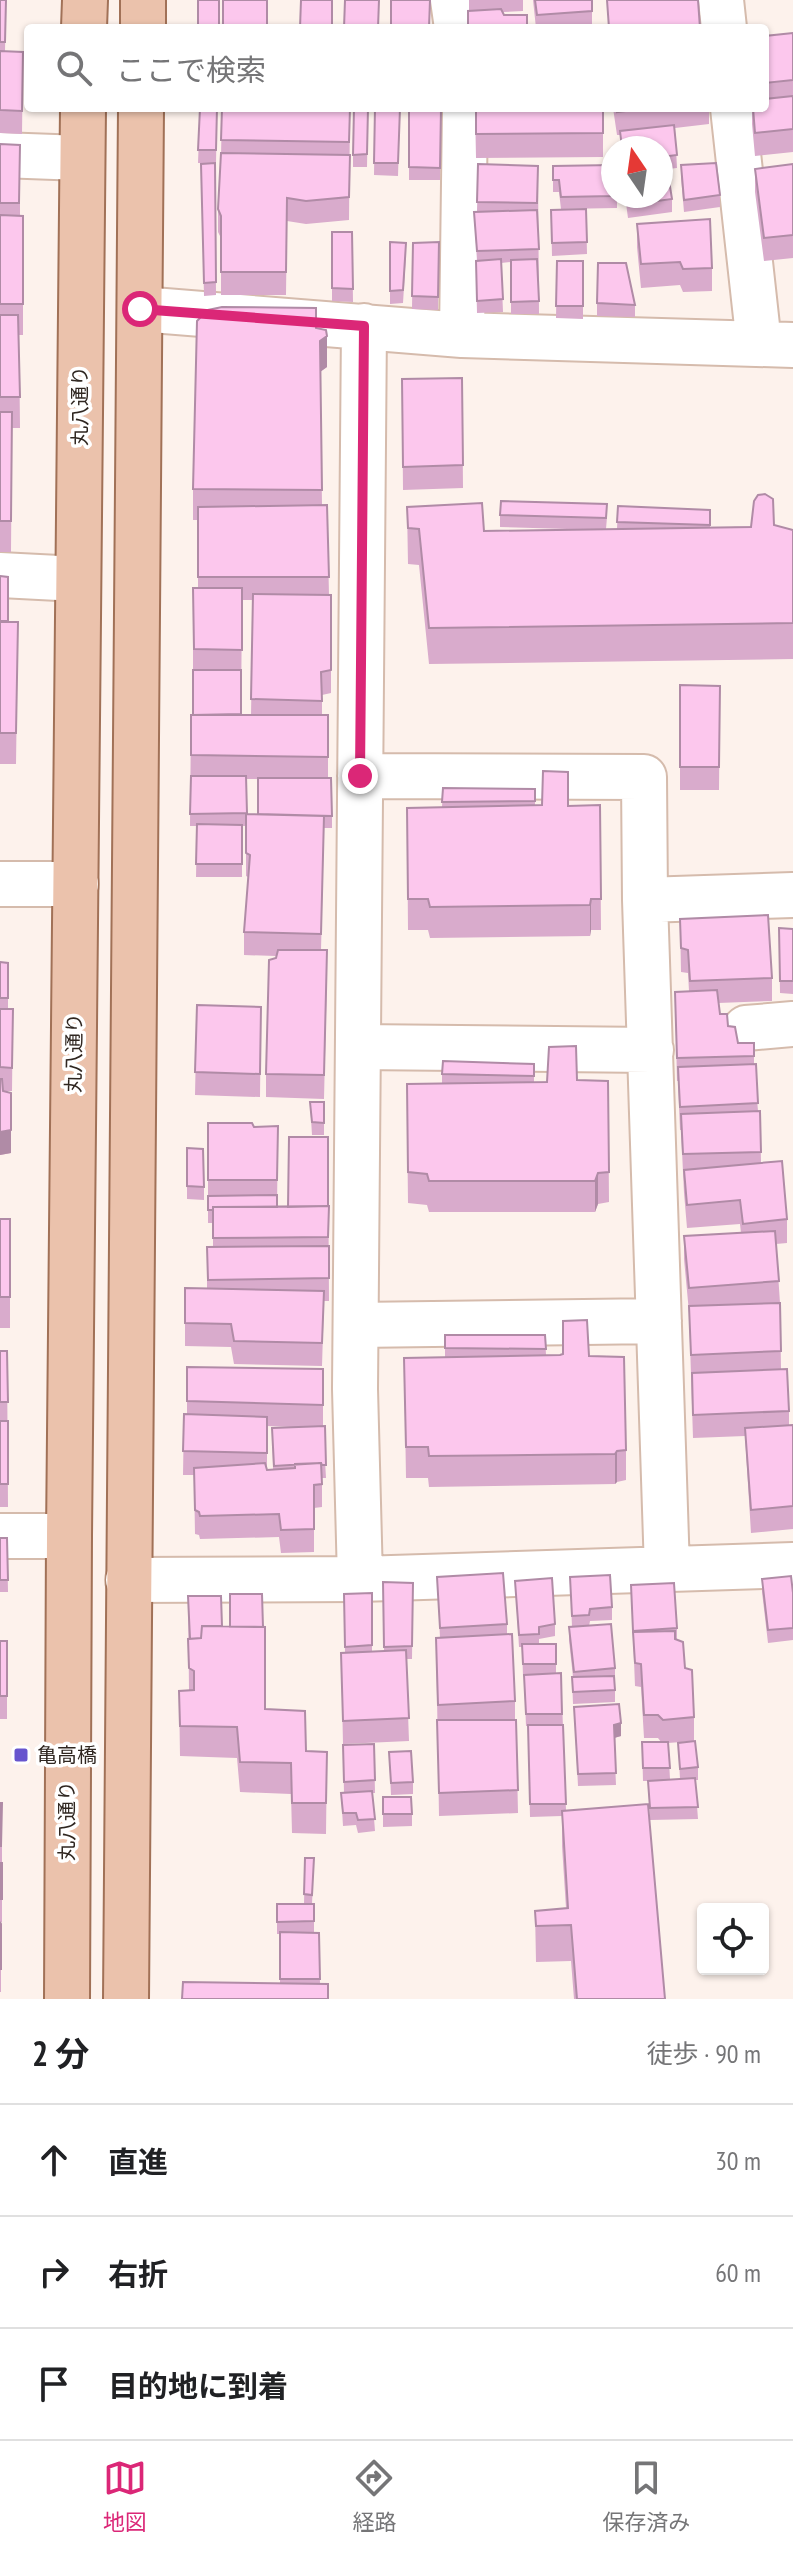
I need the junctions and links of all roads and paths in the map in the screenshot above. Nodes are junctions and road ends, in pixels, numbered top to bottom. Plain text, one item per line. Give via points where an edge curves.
1 (85, 0) edge
2 (143, 0) edge
3 (453, 0) edge
4 (721, 0) edge
5 (84, 24) edge
6 (143, 24) edge
7 (456, 24) edge
8 (724, 24) edge
9 (83, 112) edge
10 (141, 112) edge
11 (465, 112) edge
12 (734, 112) edge
13 (0, 155) edge
14 (82, 158) junction
15 (140, 309) junction
16 (364, 326) junction
17 (462, 335) junction
18 (776, 345) edge
19 (0, 575) edge
20 (78, 579) junction
21 (360, 776) junction
22 (0, 884) edge
23 (76, 884) junction
24 (793, 895) edge
25 (645, 900) junction
26 (793, 1024) edge
27 (746, 1028) dead end
28 (358, 1047) junction
29 (651, 1050) junction
30 (659, 1321) junction
31 (356, 1325) junction
32 (0, 1536) edge
33 (69, 1536) junction
34 (793, 1565) edge
35 (667, 1570) junction
36 (360, 1579) junction
37 (128, 1580) junction
38 (67, 1999) edge
39 (126, 1999) edge

1 - 5 main road
2 - 6 main road
3 - 7 street
4 - 8 street
9 - 14 main road, 丸八通り
10 - 15 main road
11 - 17 street
12 - 18 street
13 - 14 street
14 - 20 main road, 丸八通り
15 - 16 street
15 - 37 main road
16 - 17 street
16 - 21 street
17 - 18 street
19 - 20 street
20 - 23 main road, 丸八通り
21 - 25 street via 644,777
21 - 28 street
22 - 23 street
23 - 33 main road, 丸八通り
24 - 25 street
25 - 29 street
26 - 27 street
28 - 29 street
28 - 31 street
29 - 30 street
30 - 31 street
30 - 35 street
31 - 36 street
32 - 33 street
33 - 38 main road, 丸八通り
34 - 35 street
35 - 36 street
36 - 37 street
37 - 39 main road

